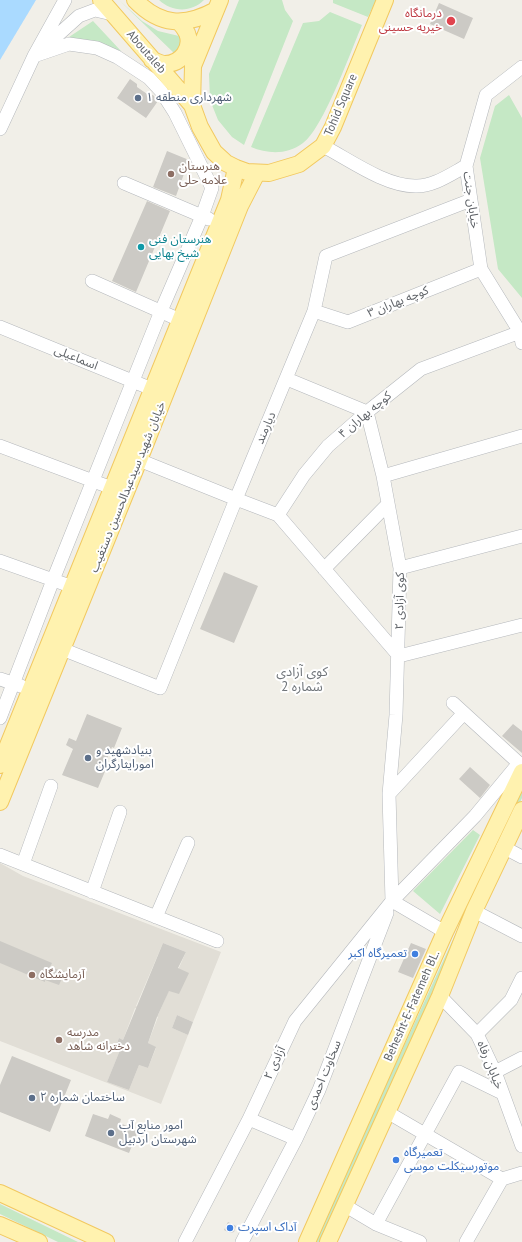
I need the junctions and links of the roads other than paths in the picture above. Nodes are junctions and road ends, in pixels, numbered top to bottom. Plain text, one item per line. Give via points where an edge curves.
1 (65, 0) edge
2 (101, 0) edge
3 (135, 0) edge
4 (385, 0) edge
5 (218, 5) edge
6 (112, 14) junction
7 (179, 22) junction
8 (34, 56) junction
9 (152, 60) junction
10 (522, 67) edge
11 (192, 105) junction
12 (0, 129) edge
13 (323, 146) junction
14 (466, 166) junction
15 (236, 168) junction
16 (257, 173) junction
17 (124, 183) dead end
18 (471, 200) junction
19 (202, 216) junction
20 (219, 224) junction
21 (481, 269) junction
22 (92, 281) dead end
23 (161, 311) junction
24 (314, 311) junction
25 (180, 320) junction
26 (0, 327) edge
27 (521, 337) edge
28 (287, 379) junction
29 (133, 381) junction
30 (152, 389) junction
31 (367, 412) junction
32 (522, 436) edge
33 (0, 446) edge
34 (139, 460) junction
35 (383, 476) junction
36 (94, 481) junction
37 (112, 488) junction
38 (236, 500) junction
39 (388, 504) junction
40 (278, 515) junction
41 (522, 536) edge
42 (0, 561) edge
43 (400, 568) junction
44 (324, 569) junction
45 (53, 580) junction
46 (73, 587) junction
47 (522, 626) edge
48 (62, 649) junction
49 (399, 656) junction
50 (0, 679) edge
51 (14, 684) junction
52 (31, 689) junction
53 (453, 703) dead end
54 (464, 713) junction
55 (0, 718) edge
56 (0, 765) edge
57 (521, 767) edge
58 (51, 786) dead end
59 (389, 794) junction
60 (0, 802) edge
61 (522, 810) edge
62 (120, 812) dead end
63 (188, 843) dead end
64 (502, 848) junction
65 (0, 855) edge
66 (522, 857) edge
67 (23, 864) junction
68 (92, 892) junction
69 (392, 901) junction
70 (474, 911) junction
71 (156, 917) junction
72 (445, 932) junction
73 (522, 936) edge
74 (217, 941) dead end
75 (522, 978) edge
76 (440, 996) junction
77 (478, 1034) junction
78 (522, 1058) edge
79 (495, 1072) junction
80 (502, 1092) junction
81 (387, 1112) junction
82 (249, 1119) junction
83 (425, 1134) junction
84 (296, 1139) junction
85 (522, 1146) edge
86 (522, 1173) edge
87 (502, 1179) junction
88 (0, 1193) edge
89 (344, 1205) junction
90 (376, 1224) junction
91 (0, 1225) edge
92 (39, 1242) edge
93 (106, 1242) edge
94 (185, 1242) edge
95 (242, 1242) edge
96 (307, 1242) edge
97 (328, 1242) edge
98 (420, 1242) edge
99 (466, 1242) edge

1 - 8 street
2 - 6 main road, Aboutaleb
3 - 7 main road via 143,9 160,19
4 - 13 main road, Tohid Square
5 - 7 main road via 200,19
5 - 11 main road, Tohid Square via 193,66
6 - 8 street via 95,10 79,16
6 - 9 main road, Aboutaleb
7 - 9 main road via 187,33 189,44 184,55 175,62 164,64
8 - 12 street
8 - 19 street via 69,44 97,48 117,57 149,78 175,113 212,188
9 - 11 main road, Aboutaleb
10 - 14 street, خیابان جنت via 486,95
11 - 15 main road, Tohid Square via 200,127 214,152
13 - 14 street via 390,182 416,186 436,182
13 - 16 main road, Tohid Square via 299,164 269,173
14 - 18 street, خیابان جنت
15 - 16 main road, Tohid Square
15 - 20 main road, خیابان شهید سیدعبدالحسین دستغیب via 229,200
16 - 34 main road, خیابان شهید سیدعبدالحسین دستغیب via 240,206
17 - 19 street
18 - 21 street, خیابان جنت
18 - 24 street, دیارمند via 326,256
19 - 20 street
19 - 23 street
20 - 25 main road, خیابان شهید سیدعبدالحسین دستغیب
21 - 24 street, کوچه بهاران ۳ via 348,322
21 - 27 street, خیابان جنت
22 - 23 street
23 - 25 street
23 - 29 street
24 - 28 street, دیارمند
25 - 30 main road, خیابان شهید سیدعبدالحسین دستغیب
26 - 29 street, اسماعیلی
27 - 31 street, کوچه بهاران ۴ via 421,369
28 - 31 street
28 - 38 street, دیارمند
29 - 30 street, اسماعیلی
29 - 36 street
30 - 37 main road, خیابان شهید سیدعبدالحسین دستغیب
31 - 35 street, کوی آزادی ۲
31 - 40 street, کوچه بهاران ۴ via 328,446 304,475
32 - 35 street
33 - 36 street
34 - 38 street
34 - 48 main road, خیابان شهید سیدعبدالحسین دستغیب
35 - 39 street, کوی آزادی ۲
36 - 37 street
36 - 45 street
37 - 46 main road, خیابان شهید سیدعبدالحسین دستغیب
38 - 40 street
38 - 48 street, دیارمند via 160,688
39 - 43 street, کوی آزادی ۲
39 - 44 street
40 - 44 street
41 - 43 street
42 - 45 street
43 - 49 street, کوی آزادی ۲
44 - 49 street
45 - 46 street
45 - 51 street
46 - 52 main road, خیابان شهید سیدعبدالحسین دستغیب
47 - 49 street
48 - 60 main road, خیابان شهید سیدعبدالحسین دستغیب
49 - 59 street, کوی آزادی ۲
50 - 51 street
51 - 52 street
51 - 55 street
52 - 56 main road, خیابان شهید سیدعبدالحسین دستغیب
53 - 54 street
54 - 57 street
54 - 59 street
57 - 69 street, آزادی ۲
57 - 72 main road, Behesht-E-Fatemeh BL.
58 - 67 street
59 - 69 street, کوی آزادی ۲
61 - 64 main road, Behesht-E-Fatemeh BL.
62 - 68 street
63 - 71 street
64 - 66 street
64 - 70 main road, Behesht-E-Fatemeh BL.
65 - 67 street
67 - 68 street
68 - 71 street
69 - 72 street
69 - 82 street, آزادی ۲ via 295,1021
69 - 84 street, سخاوت احمدی via 319,1090
70 - 73 street
70 - 76 main road, Behesht-E-Fatemeh BL.
71 - 74 street
72 - 96 main road, Behesht-E-Fatemeh BL.
75 - 77 street via 511,1000
76 - 77 street, خیابان رفاه
76 - 81 main road, Behesht-E-Fatemeh BL.
77 - 79 street, خیابان رفاه
78 - 79 street
79 - 80 street, خیابان رفاه
80 - 83 street via 459,1072
80 - 85 street, خیابان رفاه
81 - 83 street
81 - 89 main road, Behesht-E-Fatemeh BL.
82 - 84 street
82 - 94 street, آزادی ۲
83 - 87 street
83 - 90 street
84 - 95 street, سخاوت احمدی
86 - 87 street
87 - 99 street
88 - 93 main road
89 - 90 street
89 - 97 main road, Behesht-E-Fatemeh BL.
90 - 98 street
91 - 92 main road

